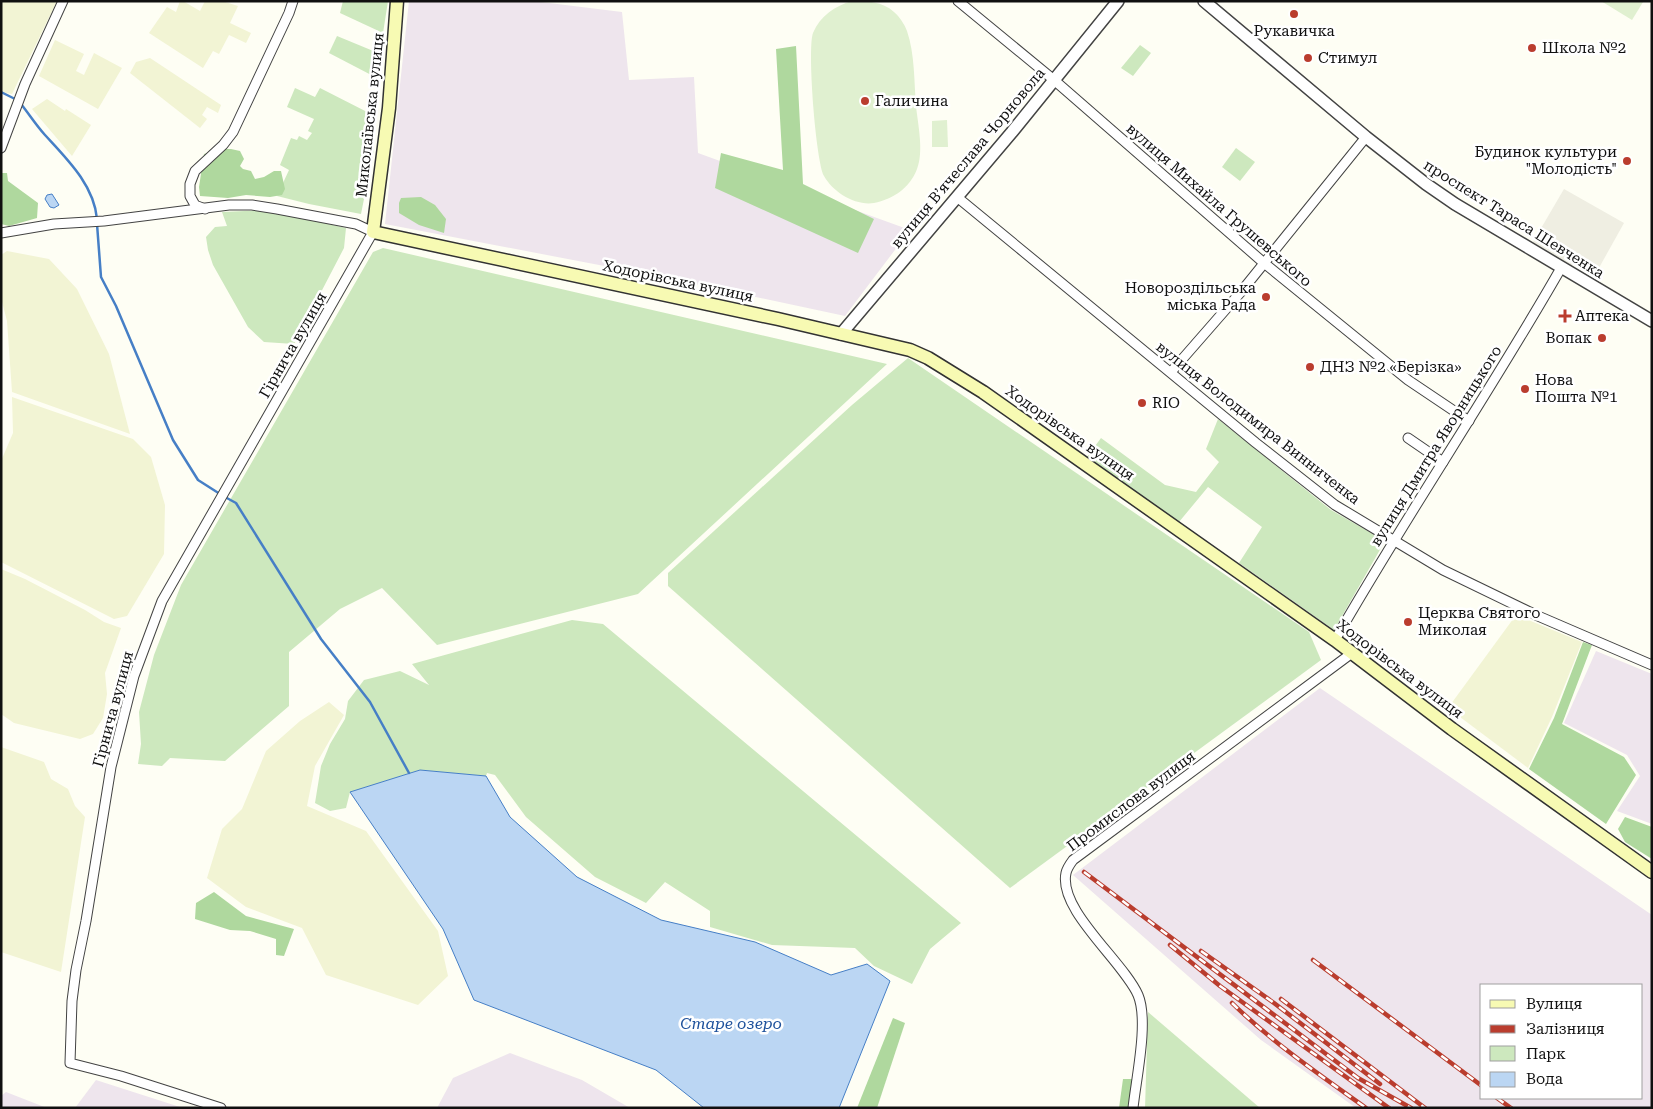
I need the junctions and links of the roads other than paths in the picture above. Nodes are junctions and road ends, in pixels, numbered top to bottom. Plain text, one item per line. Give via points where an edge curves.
1 (63, 1) edge
2 (293, 1) edge
3 (397, 1) edge
4 (958, 1) edge
5 (1118, 1) edge
6 (1204, 1) edge
7 (1054, 80) junction
8 (1366, 137) junction
9 (1, 148) edge
10 (957, 197) junction
11 (205, 209) junction
12 (373, 232) junction
13 (1, 233) edge
14 (1264, 263) junction
15 (1561, 268) junction
16 (1652, 321) edge
17 (841, 334) junction
18 (1171, 372) junction
19 (1469, 421) junction
20 (1408, 438) dead end
21 (1443, 462) junction
22 (1394, 541) junction
23 (1335, 640) junction
24 (1352, 653) junction
25 (1652, 665) edge
26 (1652, 872) edge
27 (221, 1108) edge
28 (1133, 1108) edge

1 - 9 street via 21,94
2 - 11 street via 233,132 195,172 190,196 195,205
3 - 12 main road, Миколаївська вулиця via 389,106
4 - 7 street, вулиця Михайла Грушевського
5 - 7 street, вулиця Вʼячеслава Чорновола
6 - 8 street, проспект Тараса Шевченка
7 - 10 street, вулиця Вʼячеслава Чорновола
7 - 14 street, вулиця Михайла Грушевського
8 - 14 street
8 - 15 street, проспект Тараса Шевченка via 1455,204
10 - 17 street, вулиця Вʼячеслава Чорновола
10 - 18 street, вулиця Володимира Винниченка
11 - 12 street via 252,205 356,224
11 - 13 street via 54,224
12 - 17 main road, Ходорівська вулиця
12 - 27 street, Гірнича вулиця via 162,601 134,676 111,767 76,970 70,1063
14 - 18 street
14 - 19 street, вулиця Михайла Грушевського via 1408,380
15 - 16 street, проспект Тараса Шевченка
15 - 19 street, вулиця Дмитра Яворницького
17 - 23 main road, Ходорівська вулиця via 910,350 975,387
18 - 22 street, вулиця Володимира Винниченка via 1335,505
19 - 21 street, вулиця Дмитра Яворницького
20 - 21 street
21 - 22 street, вулиця Дмитра Яворницького
22 - 23 street, вулиця Дмитра Яворницького
22 - 25 street, вулиця Володимира Винниченка via 1443,570 1525,610
23 - 24 main road, Ходорівська вулиця
24 - 26 main road, Ходорівська вулиця
24 - 28 street, Промислова вулиця via 1073,860 1066,871 1067,892 1082,921 1138,995 1143,1024

